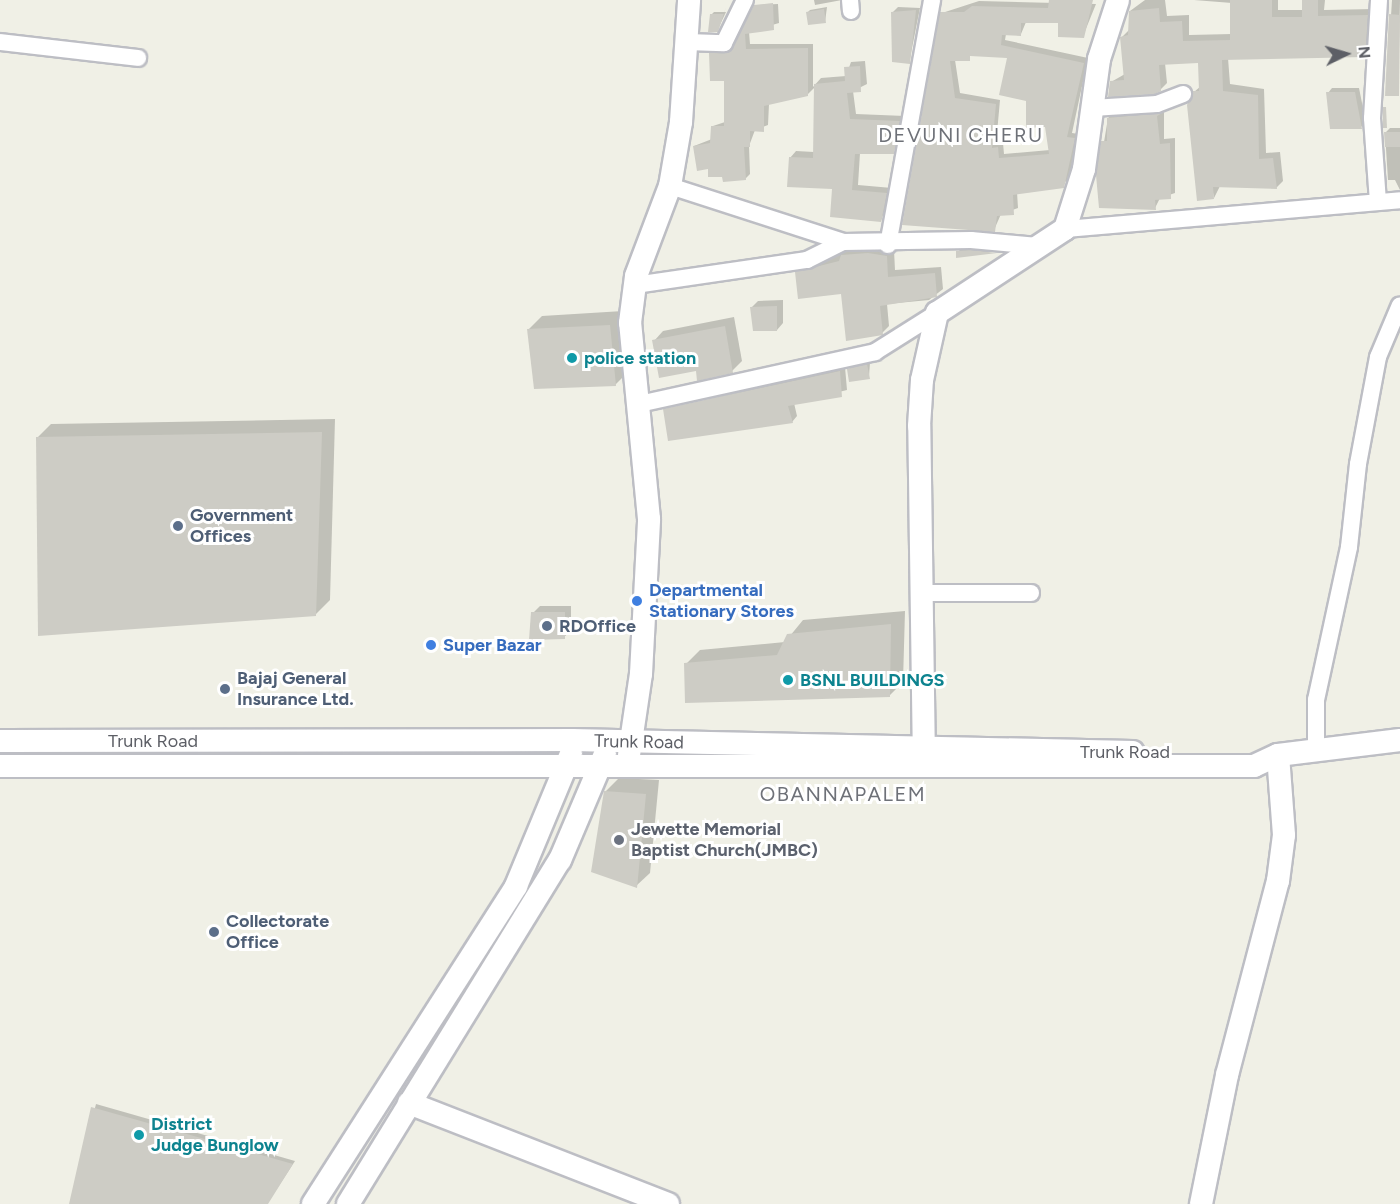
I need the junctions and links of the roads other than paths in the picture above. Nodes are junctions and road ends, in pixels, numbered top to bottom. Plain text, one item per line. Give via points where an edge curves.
1 (689, 0) edge
2 (745, 0) edge
3 (932, 0) edge
4 (1118, 0) edge
5 (1379, 0) edge
6 (0, 42) edge
7 (687, 42) junction
8 (138, 58) dead end
9 (1183, 94) dead end
10 (1092, 108) junction
11 (670, 186) junction
12 (1400, 200) edge
13 (1378, 202) junction
14 (1065, 229) junction
15 (843, 242) junction
16 (888, 245) junction
17 (1038, 246) junction
18 (635, 285) junction
19 (1400, 305) edge
20 (937, 313) junction
21 (639, 404) junction
22 (921, 593) junction
23 (1031, 594) dead end
24 (572, 740) junction
25 (1400, 740) edge
26 (0, 741) edge
27 (620, 741) junction
28 (1316, 752) junction
29 (1278, 755) junction
30 (924, 760) junction
31 (0, 765) edge
32 (601, 765) junction
33 (628, 765) junction
34 (569, 766) junction
35 (409, 1103) junction
36 (313, 1204) edge
37 (348, 1204) edge
38 (668, 1204) edge
39 (1201, 1204) edge

1 - 7 street
2 - 7 street via 724,43
3 - 16 street
4 - 10 street via 1099,59
5 - 13 street via 1372,118
6 - 8 street
7 - 11 street
9 - 10 street via 1157,104
10 - 14 street via 1084,169
11 - 15 street
11 - 18 street
12 - 13 street
13 - 14 street
14 - 17 street
15 - 16 street
15 - 18 street via 807,260
16 - 17 street via 971,240
17 - 20 street
18 - 21 street via 630,323
19 - 28 street via 1378,357 1358,464 1348,547 1316,700
20 - 21 street via 875,352
20 - 22 street via 922,380
21 - 27 street via 649,519 641,674
22 - 23 street
22 - 30 street
24 - 26 street, Trunk Road
24 - 27 street, Trunk Road
24 - 34 street
25 - 28 street, Trunk Road
27 - 30 street, Trunk Road
27 - 32 street
27 - 33 street
28 - 29 street, Trunk Road
29 - 30 street, Trunk Road
29 - 39 street via 1284,835 1278,881 1227,1075
30 - 33 street
31 - 34 street
32 - 33 street
32 - 34 street
32 - 35 street via 560,860
34 - 36 street via 516,886
35 - 37 street
35 - 38 street

